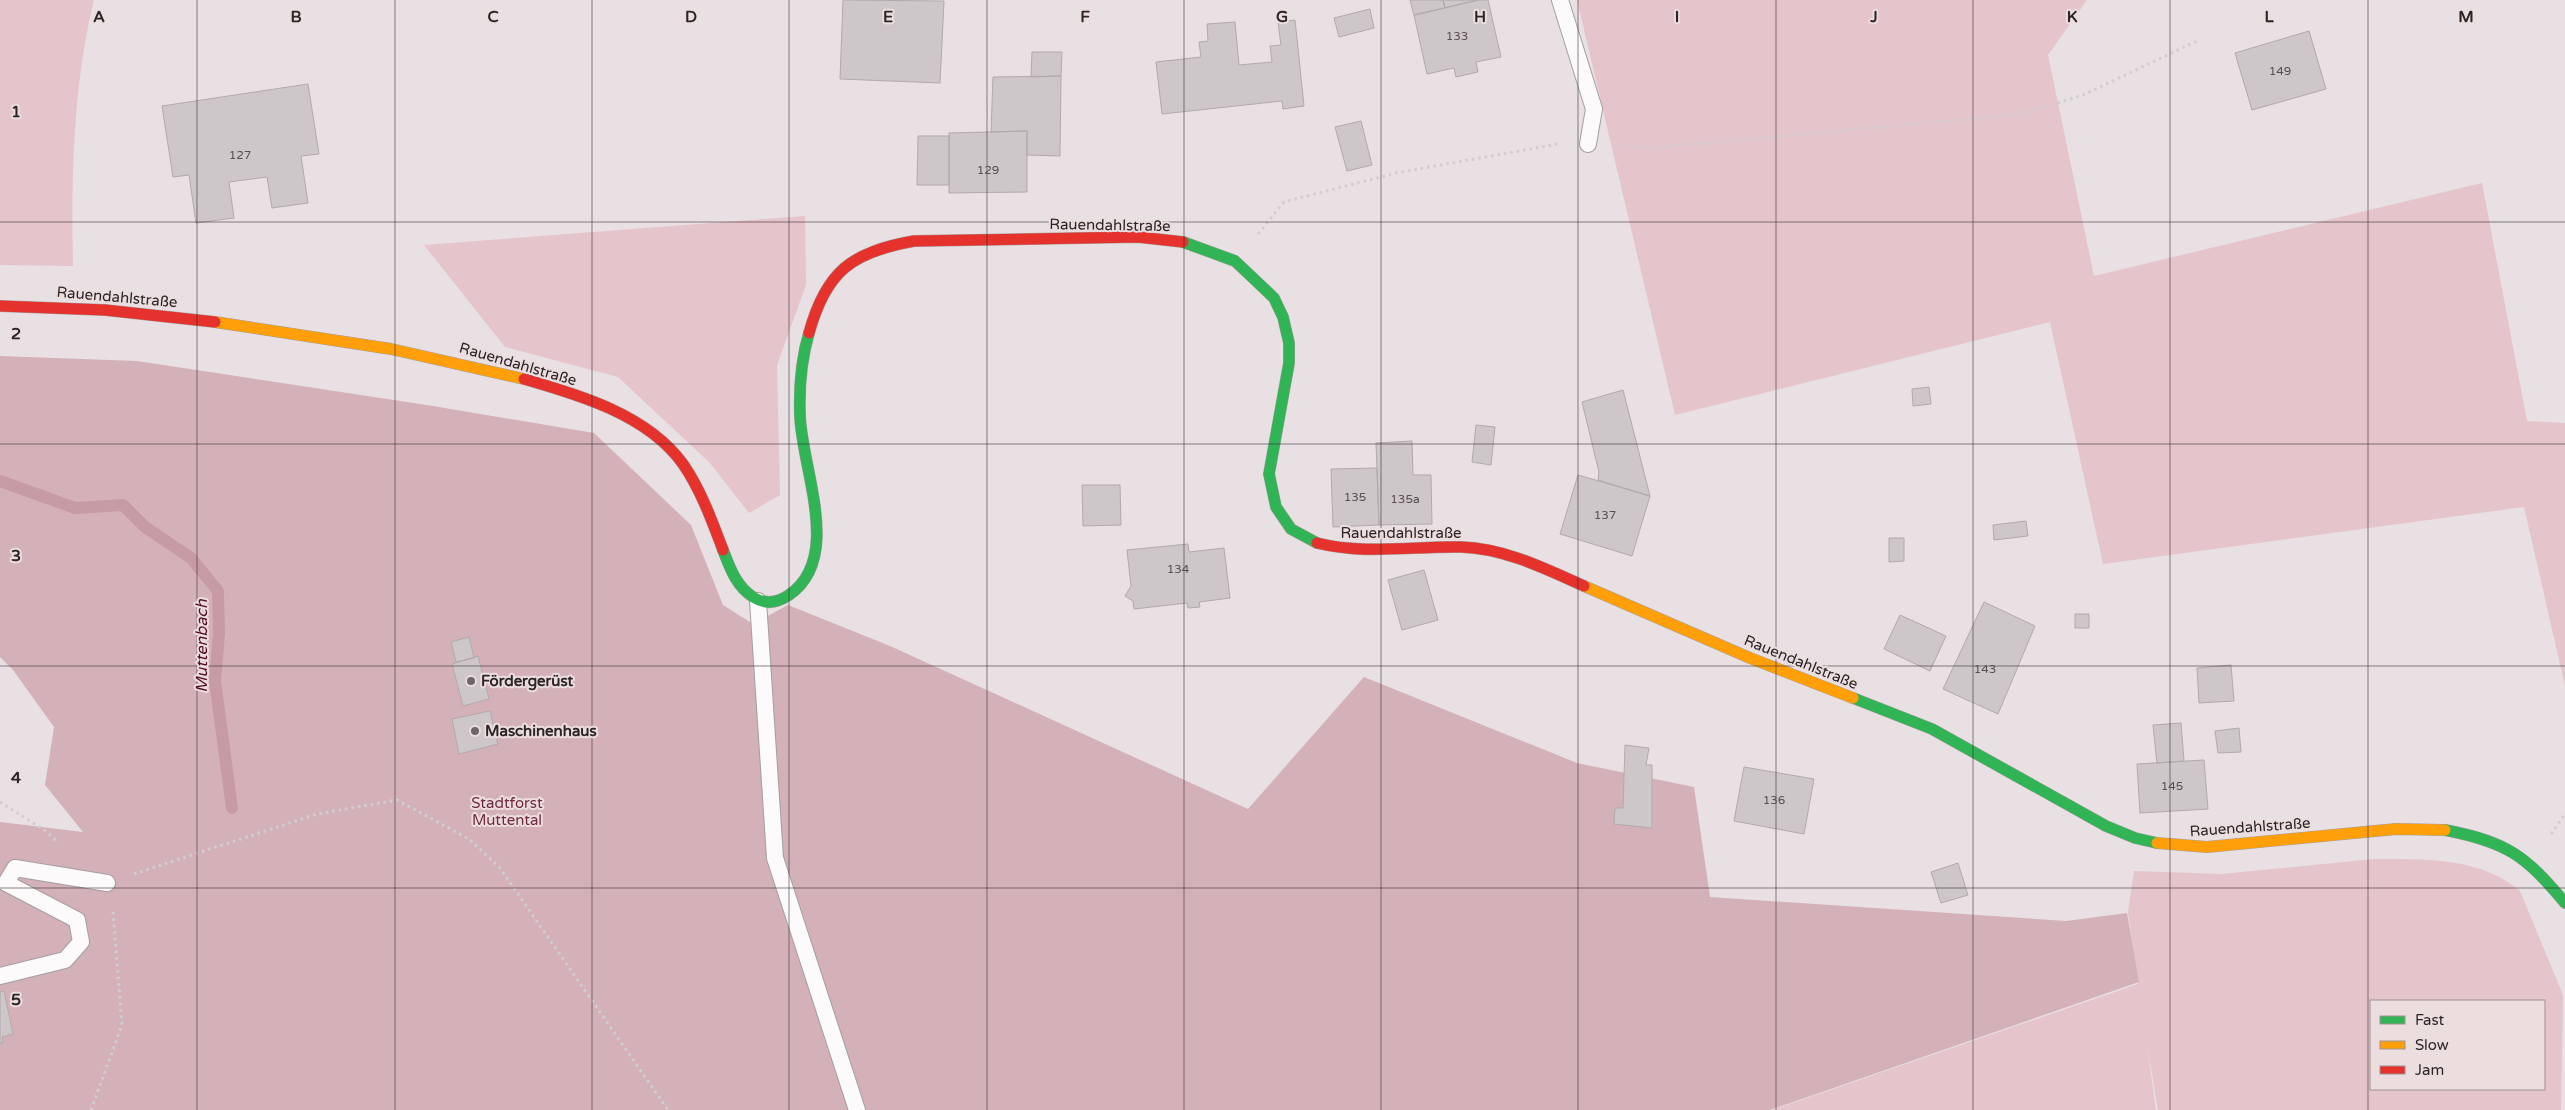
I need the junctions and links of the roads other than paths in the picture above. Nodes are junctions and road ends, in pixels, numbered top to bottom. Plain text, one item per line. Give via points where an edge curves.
1 (1560, 0) edge
2 (1588, 144) road end
3 (0, 306) edge
4 (758, 601) junction
5 (107, 884) road end
6 (2565, 903) edge
7 (0, 976) edge
8 (857, 1110) edge

1 - 2 lane via 1594,109
3 - 4 street, Rauendahlstraße via 48,306 174,317 368,343 451,360 560,389 611,410 652,434 675,454 695,484 734,577
4 - 6 street, Rauendahlstraße via 773,602 802,583 812,568 817,551 801,436 800,388 809,333 820,303 830,285 851,261 889,245 914,242 1138,237 1180,241 1235,262 1274,298 1283,317 1289,343 1289,363 1268,474 1269,489 1281,522 1309,542 1350,550 1463,547 1500,553 1539,566 1782,672 1929,728 1977,752 2078,812 2131,837 2165,845 2222,848 2392,829 2445,830 2476,835 2519,855
4 - 8 lane via 775,858
5 - 7 lane via 15,868 6,883 77,920 81,942 65,960

